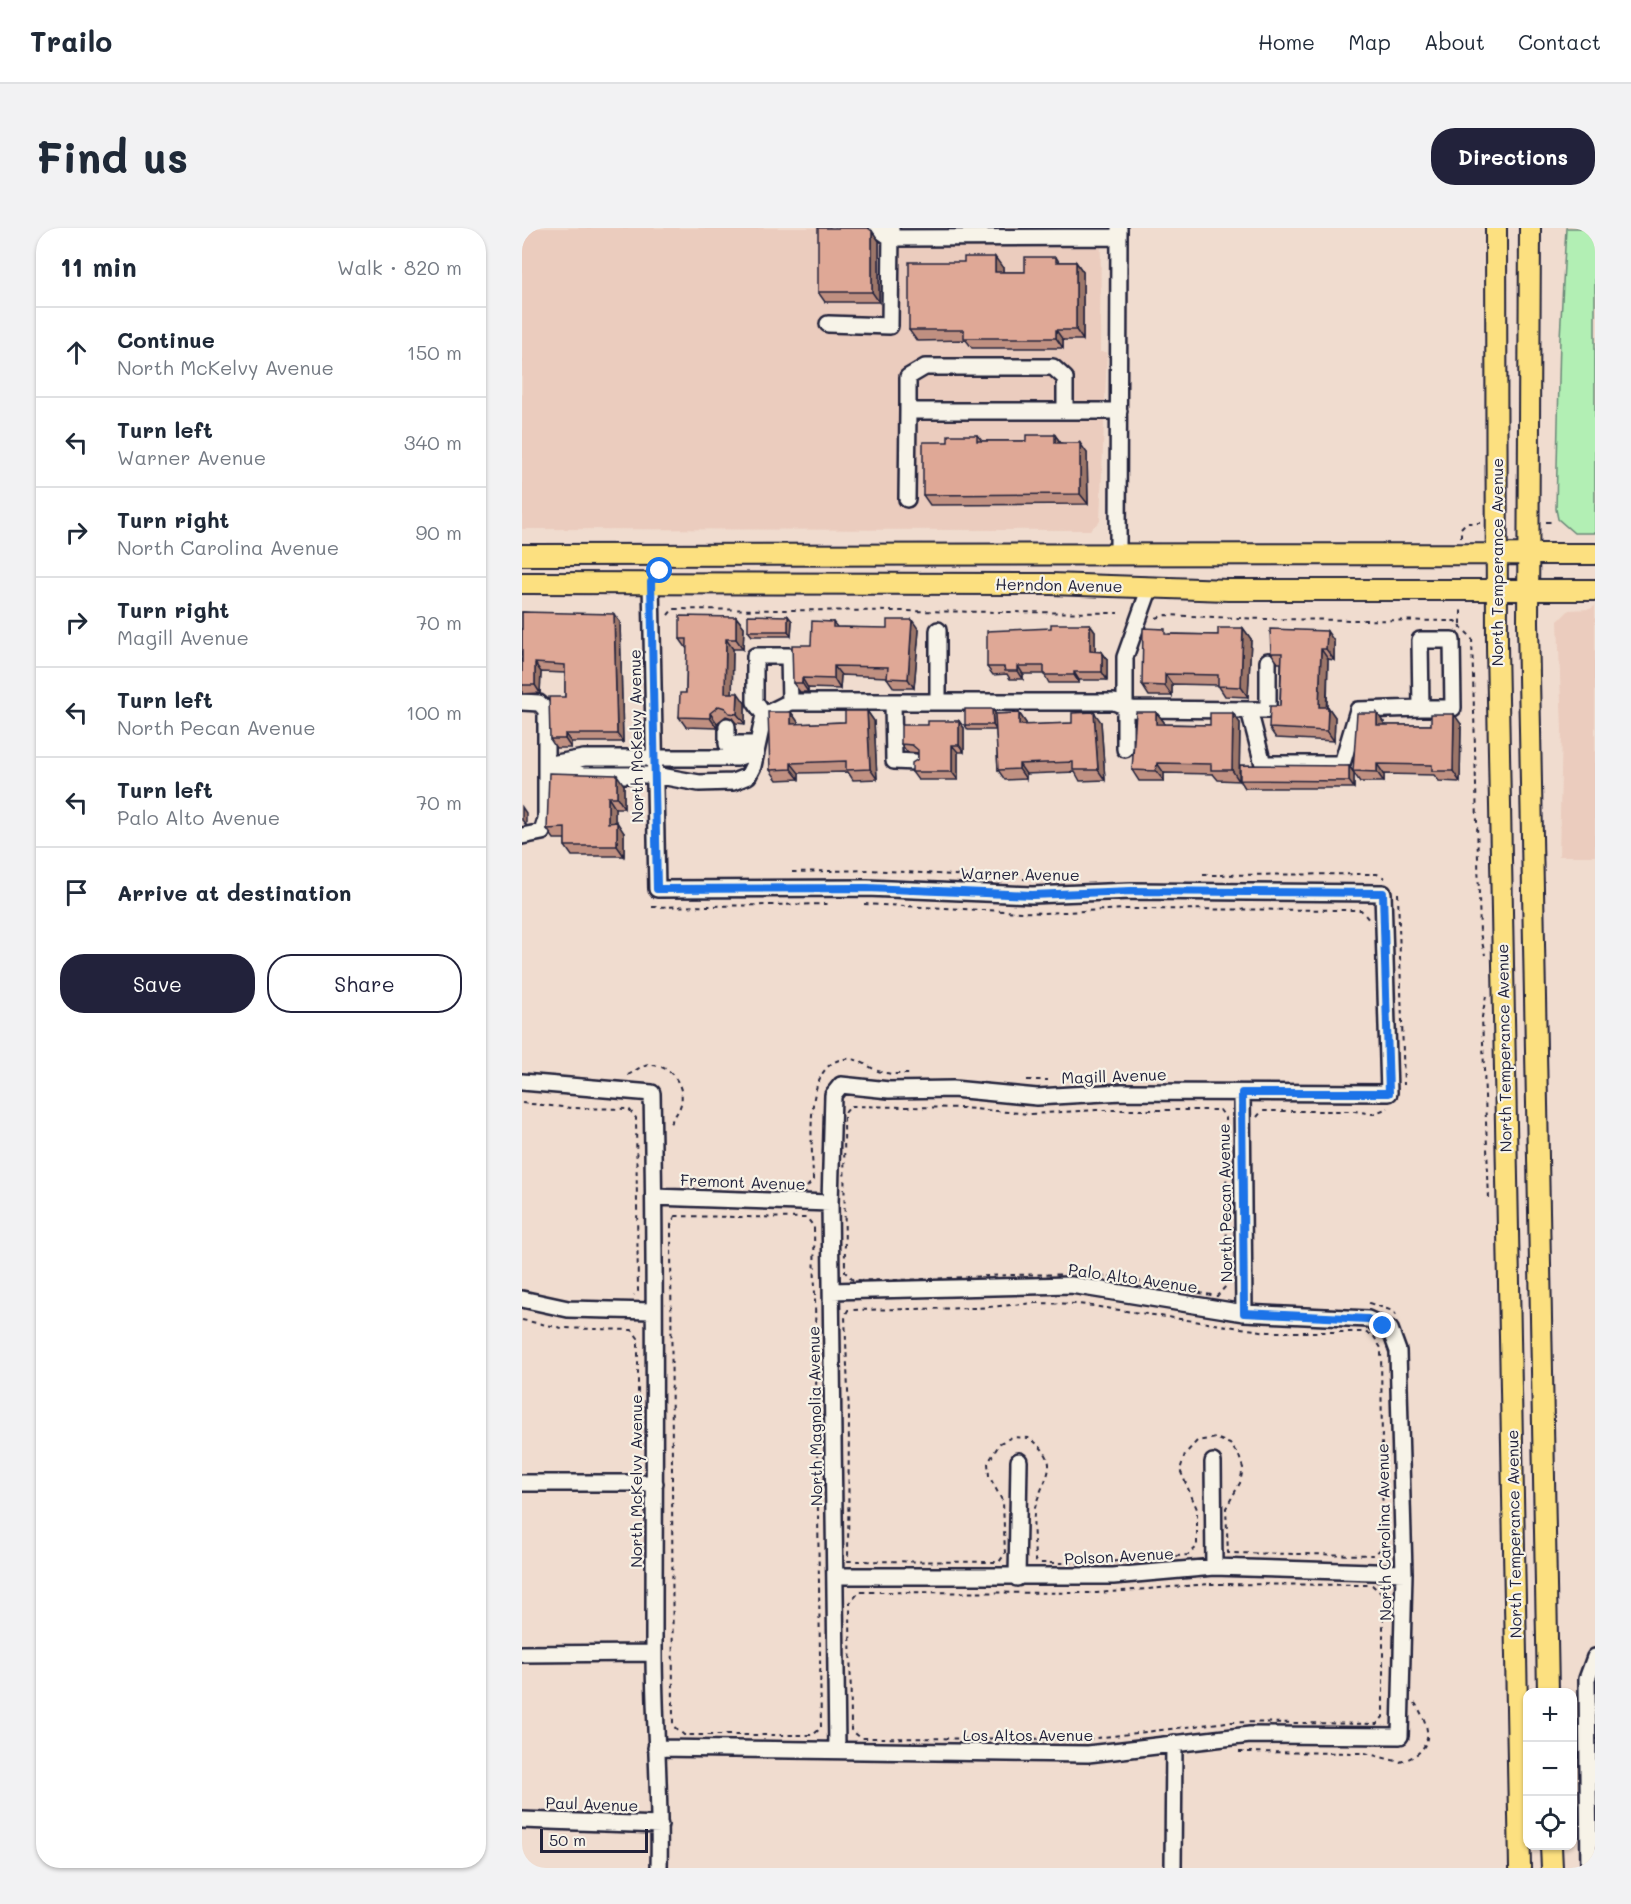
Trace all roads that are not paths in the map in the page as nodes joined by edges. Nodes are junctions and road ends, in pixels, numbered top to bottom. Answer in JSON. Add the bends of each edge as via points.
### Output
{"nodes":[{"id":1,"x":877,"y":228,"type":"edge"},
{"id":2,"x":1496,"y":228,"type":"edge"},
{"id":3,"x":1530,"y":228,"type":"edge"},
{"id":4,"x":1067,"y":232,"type":"edge"},
{"id":5,"x":1119,"y":232,"type":"edge"},
{"id":6,"x":891,"y":233,"type":"edge"},
{"id":7,"x":828,"y":324,"type":"dead end"},
{"id":8,"x":908,"y":411,"type":"junction"},
{"id":9,"x":1065,"y":411,"type":"junction"},
{"id":10,"x":1119,"y":411,"type":"junction"},
{"id":11,"x":907,"y":499,"type":"dead end"},
{"id":12,"x":1118,"y":553,"type":"junction"},
{"id":13,"x":1496,"y":554,"type":"junction"},
{"id":14,"x":1528,"y":554,"type":"junction"},
{"id":15,"x":1595,"y":554,"type":"edge"},
{"id":16,"x":522,"y":555,"type":"edge"},
{"id":17,"x":646,"y":555,"type":"junction"},
{"id":18,"x":864,"y":555,"type":"junction"},
{"id":19,"x":522,"y":568,"type":"edge"},
{"id":20,"x":651,"y":582,"type":"junction"},
{"id":21,"x":522,"y":583,"type":"edge"},
{"id":22,"x":1150,"y":587,"type":"junction"},
{"id":23,"x":1496,"y":590,"type":"junction"},
{"id":24,"x":1528,"y":590,"type":"junction"},
{"id":25,"x":1595,"y":590,"type":"edge"},
{"id":26,"x":938,"y":630,"type":"dead end"},
{"id":27,"x":1268,"y":661,"type":"edge"},
{"id":28,"x":522,"y":702,"type":"edge"},
{"id":29,"x":790,"y":702,"type":"junction"},
{"id":30,"x":893,"y":702,"type":"junction"},
{"id":31,"x":938,"y":702,"type":"junction"},
{"id":32,"x":1125,"y":706,"type":"junction"},
{"id":33,"x":1421,"y":708,"type":"junction"},
{"id":34,"x":1249,"y":710,"type":"junction"},
{"id":35,"x":764,"y":715,"type":"junction"},
{"id":36,"x":727,"y":726,"type":"edge"},
{"id":37,"x":756,"y":747,"type":"junction"},
{"id":38,"x":1125,"y":749,"type":"dead end"},
{"id":39,"x":654,"y":758,"type":"junction"},
{"id":40,"x":915,"y":762,"type":"edge"},
{"id":41,"x":546,"y":765,"type":"junction"},
{"id":42,"x":655,"y":775,"type":"junction"},
{"id":43,"x":522,"y":836,"type":"edge"},
{"id":44,"x":657,"y":889,"type":"joint"},
{"id":45,"x":522,"y":1082,"type":"edge"},
{"id":46,"x":841,"y":1085,"type":"joint"},
{"id":47,"x":1242,"y":1093,"type":"junction"},
{"id":48,"x":1389,"y":1093,"type":"joint"},
{"id":49,"x":654,"y":1197,"type":"junction"},
{"id":50,"x":830,"y":1203,"type":"junction"},
{"id":51,"x":832,"y":1291,"type":"junction"},
{"id":52,"x":522,"y":1299,"type":"edge"},
{"id":53,"x":652,"y":1311,"type":"junction"},
{"id":54,"x":1244,"y":1313,"type":"junction"},
{"id":55,"x":1390,"y":1329,"type":"joint"},
{"id":56,"x":1019,"y":1461,"type":"dead end"},
{"id":57,"x":1213,"y":1462,"type":"dead end"},
{"id":58,"x":522,"y":1483,"type":"edge"},
{"id":59,"x":656,"y":1483,"type":"junction"},
{"id":60,"x":1214,"y":1567,"type":"junction"},
{"id":61,"x":1404,"y":1573,"type":"junction"},
{"id":62,"x":835,"y":1576,"type":"junction"},
{"id":63,"x":1017,"y":1578,"type":"junction"},
{"id":64,"x":654,"y":1653,"type":"junction"},
{"id":65,"x":522,"y":1654,"type":"edge"},
{"id":66,"x":1595,"y":1657,"type":"edge"},
{"id":67,"x":1548,"y":1688,"type":"edge"},
{"id":68,"x":1400,"y":1736,"type":"joint"},
{"id":69,"x":1174,"y":1743,"type":"junction"},
{"id":70,"x":656,"y":1748,"type":"junction"},
{"id":71,"x":837,"y":1749,"type":"junction"},
{"id":72,"x":522,"y":1820,"type":"edge"},
{"id":73,"x":660,"y":1825,"type":"junction"},
{"id":74,"x":1551,"y":1850,"type":"edge"},
{"id":75,"x":659,"y":1868,"type":"edge"},
{"id":76,"x":1173,"y":1868,"type":"edge"},
{"id":77,"x":1520,"y":1868,"type":"edge"},
{"id":78,"x":1552,"y":1868,"type":"edge"},
{"id":79,"x":1589,"y":1868,"type":"edge"}],
"edges":[{"from":1,"to":6,"type":"street"},
{"from":2,"to":13,"type":"main road","name":"North Temperance Avenue"},
{"from":3,"to":14,"type":"main road","name":"North Temperance Avenue"},
{"from":4,"to":5,"type":"street"},
{"from":4,"to":6,"type":"street"},
{"from":5,"to":10,"type":"street"},
{"from":6,"to":7,"type":"street","via":[[890,326]]},
{"from":8,"to":9,"type":"street"},
{"from":8,"to":9,"type":"street","via":[[908,377],[925,368],[1053,368],[1065,378]]},
{"from":8,"to":11,"type":"street"},
{"from":9,"to":10,"type":"street"},
{"from":10,"to":12,"type":"street"},
{"from":12,"to":13,"type":"main road","name":"Herndon Avenue"},
{"from":12,"to":18,"type":"main road","name":"Herndon Avenue"},
{"from":13,"to":14,"type":"main road","name":"Herndon Avenue"},
{"from":13,"to":23,"type":"main road","name":"North Temperance Avenue"},
{"from":14,"to":15,"type":"main road","name":"Herndon Avenue"},
{"from":14,"to":24,"type":"main road","name":"North Temperance Avenue"},
{"from":16,"to":17,"type":"main road","name":"Herndon Avenue"},
{"from":17,"to":18,"type":"main road","name":"Herndon Avenue"},
{"from":17,"to":19,"type":"main road","via":[[645,561],[634,569]]},
{"from":18,"to":20,"type":"main road","via":[[780,567],[668,568]]},
{"from":20,"to":21,"type":"main road","name":"Herndon Avenue"},
{"from":20,"to":22,"type":"main road","name":"Herndon Avenue"},
{"from":20,"to":39,"type":"street","name":"North McKelvy Avenue"},
{"from":22,"to":23,"type":"main road","name":"Herndon Avenue"},
{"from":22,"to":32,"type":"street","via":[[1125,657]]},
{"from":23,"to":24,"type":"main road","name":"Herndon Avenue"},
{"from":23,"to":77,"type":"main road","name":"North Temperance Avenue"},
{"from":24,"to":25,"type":"main road","name":"Herndon Avenue"},
{"from":24,"to":67,"type":"main road","name":"North Temperance Avenue"},
{"from":26,"to":31,"type":"street"},
{"from":27,"to":34,"type":"street","via":[[1268,710]]},
{"from":28,"to":41,"type":"street","via":[[539,703],[546,710]]},
{"from":29,"to":30,"type":"street"},
{"from":29,"to":35,"type":"street"},
{"from":29,"to":35,"type":"street","via":[[789,657],[755,657],[755,702]]},
{"from":30,"to":31,"type":"street"},
{"from":30,"to":40,"type":"street","via":[[894,761]]},
{"from":31,"to":32,"type":"street","via":[[1114,702]]},
{"from":32,"to":34,"type":"street"},
{"from":32,"to":38,"type":"street"},
{"from":33,"to":33,"type":"street","via":[[1453,708],[1452,640],[1420,640]]},
{"from":33,"to":34,"type":"street","via":[[1358,710],[1342,764],[1263,764]]},
{"from":35,"to":37,"type":"street"},
{"from":36,"to":37,"type":"street","via":[[728,744]]},
{"from":37,"to":39,"type":"street","via":[[737,758]]},
{"from":37,"to":42,"type":"street","via":[[748,776],[699,783]]},
{"from":39,"to":41,"type":"street","via":[[584,758]]},
{"from":39,"to":42,"type":"street","name":"North McKelvy Avenue"},
{"from":41,"to":42,"type":"street","via":[[584,775]]},
{"from":41,"to":43,"type":"street","via":[[546,819],[542,832]]},
{"from":42,"to":44,"type":"street","name":"North McKelvy Avenue"},
{"from":44,"to":48,"type":"street","name":"Warner Avenue","via":[[867,888],[1032,895],[1131,891],[1383,893]]},
{"from":45,"to":49,"type":"street","name":"North McKelvy Avenue","via":[[652,1093]]},
{"from":46,"to":47,"type":"street","name":"Magill Avenue","via":[[1037,1097],[1122,1092]]},
{"from":46,"to":50,"type":"street","name":"North Magnolia Avenue","via":[[833,1095],[831,1111]]},
{"from":47,"to":48,"type":"street","name":"Magill Avenue"},
{"from":47,"to":54,"type":"street","name":"North Pecan Avenue"},
{"from":49,"to":50,"type":"street","name":"Fremont Avenue"},
{"from":49,"to":53,"type":"street","name":"North McKelvy Avenue"},
{"from":50,"to":51,"type":"street","name":"North Magnolia Avenue"},
{"from":51,"to":54,"type":"street","name":"Palo Alto Avenue","via":[[1071,1285]]},
{"from":51,"to":62,"type":"street","name":"North Magnolia Avenue"},
{"from":52,"to":53,"type":"street","via":[[568,1309]]},
{"from":53,"to":59,"type":"street","name":"North McKelvy Avenue"},
{"from":54,"to":55,"type":"street","name":"Palo Alto Avenue","via":[[1368,1319]]},
{"from":55,"to":61,"type":"street","name":"North Carolina Avenue","via":[[1398,1351]]},
{"from":56,"to":63,"type":"street"},
{"from":57,"to":60,"type":"street"},
{"from":58,"to":59,"type":"street"},
{"from":59,"to":64,"type":"street","name":"North McKelvy Avenue"},
{"from":60,"to":61,"type":"street","name":"Polson Avenue"},
{"from":60,"to":63,"type":"street","name":"Polson Avenue","via":[[1113,1576]]},
{"from":61,"to":68,"type":"street","name":"North Carolina Avenue"},
{"from":62,"to":63,"type":"street","name":"Polson Avenue"},
{"from":62,"to":71,"type":"street","name":"North Magnolia Avenue"},
{"from":64,"to":65,"type":"street"},
{"from":64,"to":70,"type":"street","name":"North McKelvy Avenue"},
{"from":66,"to":79,"type":"street","via":[[1587,1679]]},
{"from":68,"to":69,"type":"street","name":"Los Altos Avenue","via":[[1250,1735]]},
{"from":69,"to":71,"type":"street","name":"Los Altos Avenue","via":[[1088,1754],[981,1755]]},
{"from":69,"to":76,"type":"street"},
{"from":70,"to":71,"type":"street","name":"Los Altos Avenue"},
{"from":70,"to":73,"type":"street","name":"North McKelvy Avenue"},
{"from":72,"to":73,"type":"street","name":"Paul Avenue"},
{"from":73,"to":75,"type":"street","name":"North McKelvy Avenue"},
{"from":74,"to":78,"type":"main road"}]}
